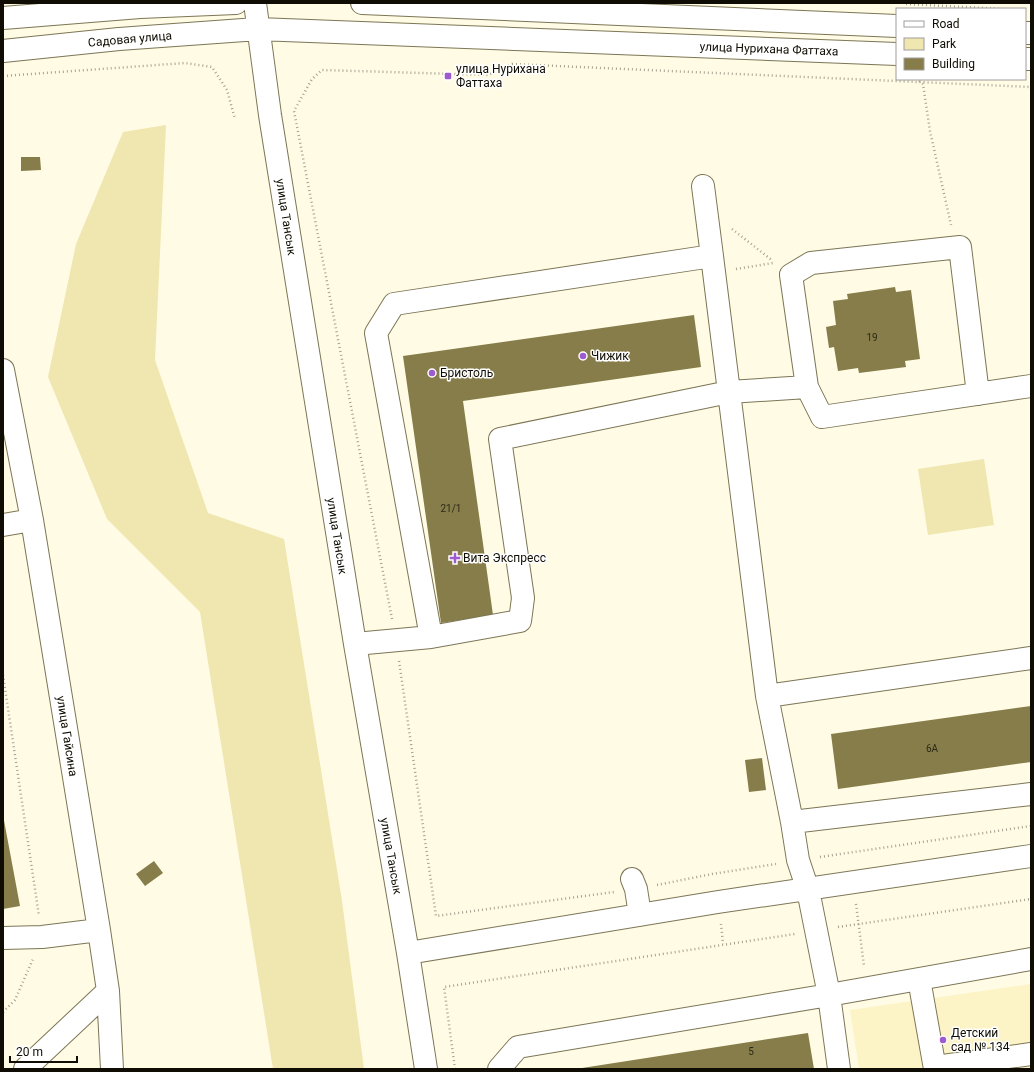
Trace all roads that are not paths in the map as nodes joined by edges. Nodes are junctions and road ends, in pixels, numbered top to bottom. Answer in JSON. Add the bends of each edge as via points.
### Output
{"nodes":[{"id":1,"x":236,"y":3,"type":"edge"},
{"id":2,"x":255,"y":3,"type":"edge"},
{"id":3,"x":362,"y":3,"type":"edge"},
{"id":4,"x":677,"y":9,"type":"edge"},
{"id":5,"x":3,"y":18,"type":"edge"},
{"id":6,"x":896,"y":26,"type":"edge"},
{"id":7,"x":258,"y":29,"type":"junction"},
{"id":8,"x":3,"y":51,"type":"edge"},
{"id":9,"x":896,"y":54,"type":"edge"},
{"id":10,"x":703,"y":186,"type":"dead end"},
{"id":11,"x":713,"y":264,"type":"junction"},
{"id":12,"x":3,"y":370,"type":"edge"},
{"id":13,"x":1031,"y":386,"type":"edge"},
{"id":14,"x":807,"y":388,"type":"junction"},
{"id":15,"x":729,"y":392,"type":"junction"},
{"id":16,"x":978,"y":394,"type":"junction"},
{"id":17,"x":32,"y":520,"type":"junction"},
{"id":18,"x":3,"y":525,"type":"edge"},
{"id":19,"x":431,"y":637,"type":"junction"},
{"id":20,"x":355,"y":644,"type":"junction"},
{"id":21,"x":1031,"y":658,"type":"edge"},
{"id":22,"x":767,"y":696,"type":"junction"},
{"id":23,"x":1031,"y":794,"type":"edge"},
{"id":24,"x":792,"y":822,"type":"junction"},
{"id":25,"x":1031,"y":856,"type":"edge"},
{"id":26,"x":634,"y":884,"type":"road end"},
{"id":27,"x":808,"y":890,"type":"junction"},
{"id":28,"x":640,"y":914,"type":"junction"},
{"id":29,"x":99,"y":930,"type":"junction"},
{"id":30,"x":3,"y":938,"type":"edge"},
{"id":31,"x":408,"y":953,"type":"junction"},
{"id":32,"x":1031,"y":960,"type":"edge"},
{"id":33,"x":918,"y":979,"type":"junction"},
{"id":34,"x":108,"y":991,"type":"junction"},
{"id":35,"x":829,"y":995,"type":"junction"},
{"id":36,"x":1031,"y":1054,"type":"edge"},
{"id":37,"x":935,"y":1068,"type":"edge"},
{"id":38,"x":25,"y":1069,"type":"edge"},
{"id":39,"x":112,"y":1069,"type":"edge"},
{"id":40,"x":426,"y":1069,"type":"edge"},
{"id":41,"x":499,"y":1069,"type":"edge"},
{"id":42,"x":839,"y":1069,"type":"edge"}],
"edges":[{"from":1,"to":5,"type":"street","via":[[140,7]]},
{"from":2,"to":7,"type":"street","name":"улица Тансык"},
{"from":3,"to":4,"type":"street"},
{"from":4,"to":6,"type":"street"},
{"from":7,"to":8,"type":"street","name":"Садовая улица"},
{"from":7,"to":9,"type":"street","name":"улица Нурихана Фаттаха"},
{"from":7,"to":20,"type":"street","name":"улица Тансык"},
{"from":10,"to":11,"type":"street"},
{"from":11,"to":15,"type":"street"},
{"from":11,"to":19,"type":"street","via":[[394,304],[376,334]]},
{"from":12,"to":17,"type":"street","name":"улица Гайсина"},
{"from":13,"to":16,"type":"street"},
{"from":14,"to":15,"type":"street"},
{"from":14,"to":16,"type":"street","via":[[822,417]]},
{"from":14,"to":16,"type":"street","via":[[791,275],[811,263],[960,247]]},
{"from":15,"to":19,"type":"street","via":[[500,440],[523,598],[520,621]]},
{"from":15,"to":22,"type":"street"},
{"from":17,"to":18,"type":"street"},
{"from":17,"to":29,"type":"street","name":"улица Гайсина"},
{"from":19,"to":20,"type":"street"},
{"from":20,"to":31,"type":"street","name":"улица Тансык"},
{"from":21,"to":22,"type":"street"},
{"from":22,"to":24,"type":"street"},
{"from":23,"to":24,"type":"street"},
{"from":24,"to":27,"type":"street","via":[[798,860]]},
{"from":25,"to":27,"type":"street"},
{"from":26,"to":28,"type":"street"},
{"from":27,"to":28,"type":"street"},
{"from":27,"to":35,"type":"street"},
{"from":28,"to":31,"type":"street"},
{"from":29,"to":30,"type":"street","via":[[42,937]]},
{"from":29,"to":34,"type":"street","name":"улица Гайсина"},
{"from":31,"to":40,"type":"street","name":"улица Тансык"},
{"from":32,"to":33,"type":"street"},
{"from":33,"to":35,"type":"street"},
{"from":33,"to":37,"type":"street"},
{"from":34,"to":38,"type":"street"},
{"from":34,"to":39,"type":"street","name":"улица Гайсина"},
{"from":35,"to":41,"type":"street","via":[[518,1046]]},
{"from":35,"to":42,"type":"street"},
{"from":36,"to":37,"type":"street"}]}
